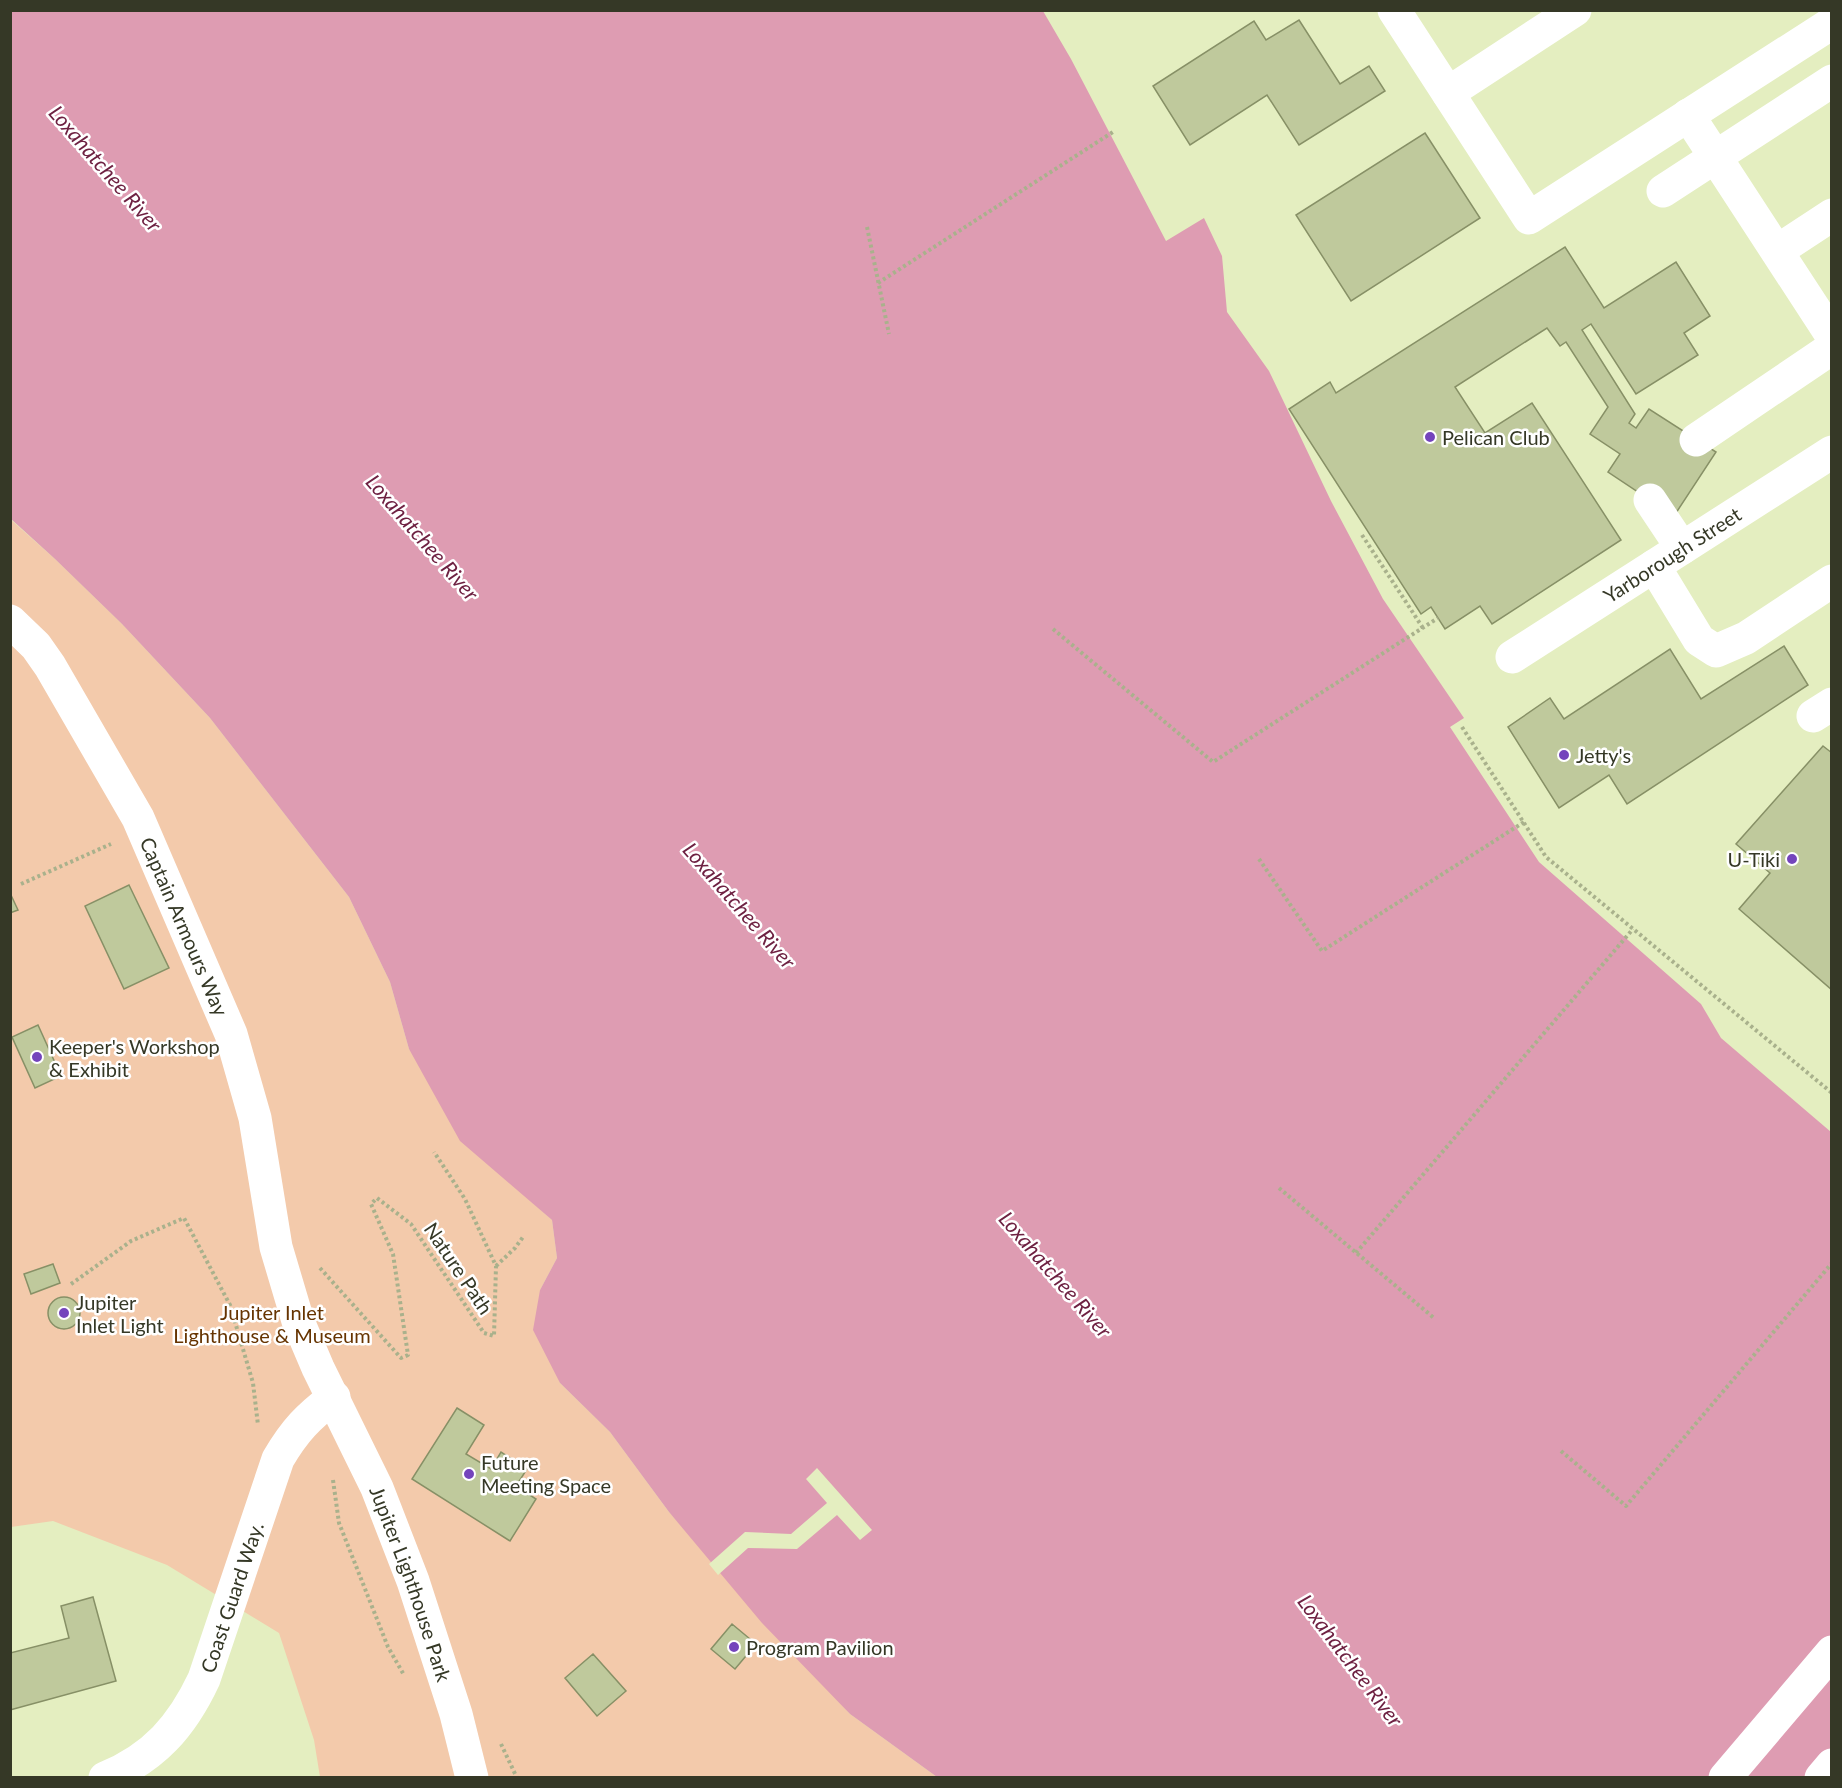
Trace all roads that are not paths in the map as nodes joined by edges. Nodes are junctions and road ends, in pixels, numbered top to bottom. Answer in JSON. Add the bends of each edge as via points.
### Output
{"nodes":[{"id":1,"x":1575,"y":10,"type":"edge"},
{"id":2,"x":1397,"y":12,"type":"edge"},
{"id":3,"x":1832,"y":23,"type":"edge"},
{"id":4,"x":1832,"y":81,"type":"edge"},
{"id":5,"x":1448,"y":93,"type":"junction"},
{"id":6,"x":1688,"y":115,"type":"junction"},
{"id":7,"x":1715,"y":156,"type":"junction"},
{"id":8,"x":1663,"y":191,"type":"dead end"},
{"id":9,"x":1832,"y":216,"type":"edge"},
{"id":10,"x":1777,"y":251,"type":"junction"},
{"id":11,"x":1832,"y":336,"type":"edge"},
{"id":12,"x":1832,"y":348,"type":"edge"},
{"id":13,"x":1696,"y":440,"type":"dead end"},
{"id":14,"x":1832,"y":452,"type":"edge"},
{"id":15,"x":1650,"y":500,"type":"dead end"},
{"id":16,"x":1682,"y":548,"type":"junction"},
{"id":17,"x":1654,"y":566,"type":"junction"},
{"id":18,"x":1832,"y":581,"type":"edge"},
{"id":19,"x":10,"y":621,"type":"edge"},
{"id":20,"x":1512,"y":657,"type":"dead end"},
{"id":21,"x":334,"y":1397,"type":"junction"},
{"id":22,"x":1832,"y":1652,"type":"edge"},
{"id":23,"x":1832,"y":1766,"type":"edge"},
{"id":24,"x":105,"y":1778,"type":"edge"},
{"id":25,"x":472,"y":1778,"type":"edge"},
{"id":26,"x":1725,"y":1778,"type":"edge"},
{"id":27,"x":1821,"y":1778,"type":"edge"}],
"edges":[{"from":1,"to":5,"type":"street"},
{"from":2,"to":5,"type":"street"},
{"from":3,"to":6,"type":"street"},
{"from":4,"to":7,"type":"street"},
{"from":5,"to":6,"type":"street","via":[[1529,218]]},
{"from":6,"to":7,"type":"street"},
{"from":7,"to":8,"type":"street"},
{"from":7,"to":10,"type":"street"},
{"from":9,"to":10,"type":"street"},
{"from":10,"to":11,"type":"street"},
{"from":12,"to":13,"type":"street"},
{"from":14,"to":16,"type":"street","name":"Yarborough Street"},
{"from":15,"to":16,"type":"street"},
{"from":16,"to":17,"type":"street","name":"Yarborough Street"},
{"from":17,"to":18,"type":"street","via":[[1699,640],[1716,651],[1746,639]]},
{"from":17,"to":20,"type":"street","name":"Yarborough Street","via":[[1560,612]]},
{"from":19,"to":21,"type":"street","name":"Captain Armours Way","via":[[50,666],[138,819],[231,1034],[255,1118],[274,1239],[298,1321]]},
{"from":21,"to":24,"type":"street","name":"Coast Guard Way.","via":[[308,1417],[278,1459],[192,1705],[155,1748]]},
{"from":21,"to":25,"type":"street","name":"Jupiter Lighthouse Park","via":[[377,1488],[413,1581],[456,1714]]},
{"from":22,"to":26,"type":"street"},
{"from":23,"to":27,"type":"street"}]}
